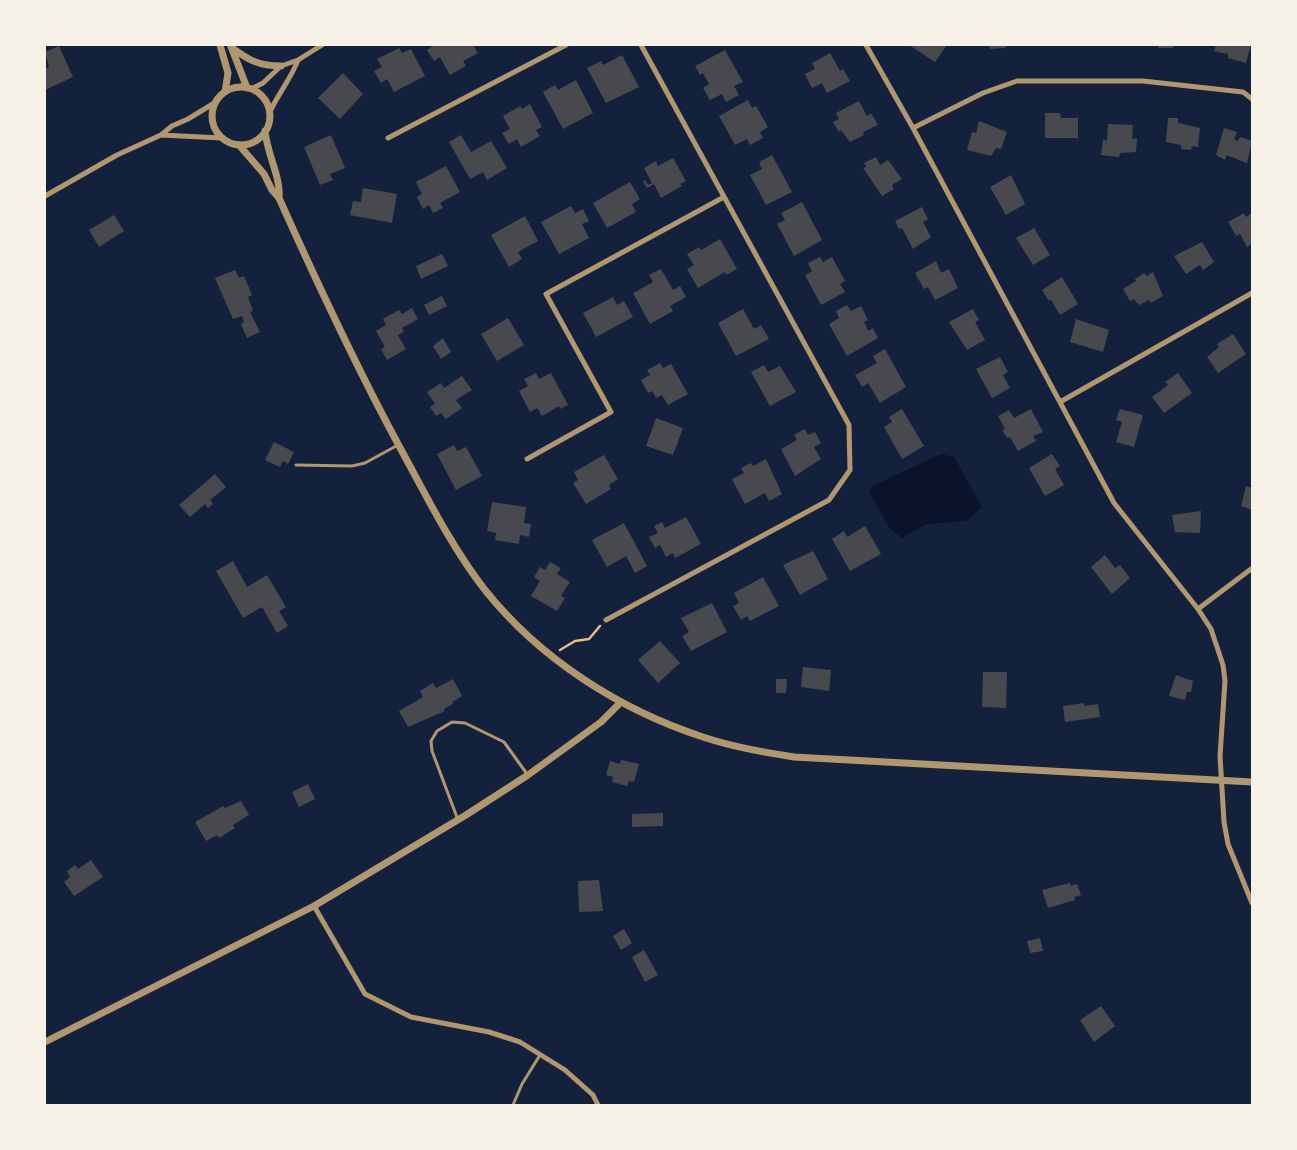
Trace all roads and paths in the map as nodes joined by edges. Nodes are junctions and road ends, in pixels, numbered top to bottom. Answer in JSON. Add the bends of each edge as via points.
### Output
{"nodes":[{"id":1,"x":220,"y":45,"type":"edge"},
{"id":2,"x":322,"y":45,"type":"edge"},
{"id":3,"x":566,"y":45,"type":"edge"},
{"id":4,"x":640,"y":45,"type":"edge"},
{"id":5,"x":866,"y":45,"type":"edge"},
{"id":6,"x":231,"y":46,"type":"edge"},
{"id":7,"x":298,"y":60,"type":"junction"},
{"id":8,"x":281,"y":66,"type":"junction"},
{"id":9,"x":249,"y":89,"type":"junction"},
{"id":10,"x":225,"y":92,"type":"junction"},
{"id":11,"x":1252,"y":99,"type":"edge"},
{"id":12,"x":216,"y":102,"type":"junction"},
{"id":13,"x":269,"y":114,"type":"junction"},
{"id":14,"x":913,"y":128,"type":"junction"},
{"id":15,"x":265,"y":131,"type":"junction"},
{"id":16,"x":161,"y":135,"type":"junction"},
{"id":17,"x":222,"y":138,"type":"junction"},
{"id":18,"x":388,"y":138,"type":"dead end"},
{"id":19,"x":239,"y":145,"type":"junction"},
{"id":20,"x":45,"y":196,"type":"edge"},
{"id":21,"x":724,"y":197,"type":"junction"},
{"id":22,"x":280,"y":198,"type":"junction"},
{"id":23,"x":1252,"y":293,"type":"edge"},
{"id":24,"x":1060,"y":402,"type":"junction"},
{"id":25,"x":398,"y":445,"type":"junction"},
{"id":26,"x":527,"y":458,"type":"dead end"},
{"id":27,"x":296,"y":465,"type":"dead end"},
{"id":28,"x":1250,"y":569,"type":"dead end"},
{"id":29,"x":1198,"y":609,"type":"junction"},
{"id":30,"x":606,"y":620,"type":"joint"},
{"id":31,"x":556,"y":658,"type":"junction"},
{"id":32,"x":621,"y":702,"type":"junction"},
{"id":33,"x":528,"y":775,"type":"junction"},
{"id":34,"x":1224,"y":780,"type":"junction"},
{"id":35,"x":1252,"y":782,"type":"edge"},
{"id":36,"x":458,"y":820,"type":"junction"},
{"id":37,"x":1252,"y":903,"type":"edge"},
{"id":38,"x":314,"y":906,"type":"junction"},
{"id":39,"x":45,"y":1042,"type":"edge"},
{"id":40,"x":541,"y":1055,"type":"junction"},
{"id":41,"x":513,"y":1105,"type":"edge"},
{"id":42,"x":598,"y":1105,"type":"edge"}],
"edges":[{"from":1,"to":10,"type":"street","via":[[228,73]]},
{"from":2,"to":7,"type":"street"},
{"from":3,"to":18,"type":"street"},
{"from":4,"to":21,"type":"street"},
{"from":5,"to":14,"type":"street"},
{"from":6,"to":8,"type":"street","via":[[250,62]]},
{"from":6,"to":9,"type":"street"},
{"from":7,"to":8,"type":"street"},
{"from":7,"to":13,"type":"street"},
{"from":8,"to":9,"type":"street","via":[[263,84]]},
{"from":9,"to":10,"type":"street","via":[[237,87]]},
{"from":9,"to":13,"type":"street","via":[[264,99]]},
{"from":10,"to":12,"type":"street"},
{"from":11,"to":14,"type":"street","via":[[1243,92],[1143,81],[1017,81],[983,93]]},
{"from":12,"to":16,"type":"street"},
{"from":12,"to":17,"type":"street","via":[[212,119]]},
{"from":13,"to":15,"type":"street"},
{"from":14,"to":24,"type":"street"},
{"from":15,"to":19,"type":"street","via":[[254,142]]},
{"from":15,"to":22,"type":"street"},
{"from":16,"to":17,"type":"street"},
{"from":16,"to":20,"type":"street","via":[[117,155]]},
{"from":17,"to":19,"type":"street"},
{"from":19,"to":22,"type":"street"},
{"from":21,"to":26,"type":"street","via":[[546,294],[611,412]]},
{"from":21,"to":30,"type":"street","via":[[849,424],[850,470],[829,500]]},
{"from":22,"to":25,"type":"street","via":[[328,310]]},
{"from":23,"to":24,"type":"street"},
{"from":24,"to":29,"type":"street","via":[[1119,510]]},
{"from":25,"to":27,"type":"lane","via":[[352,466]]},
{"from":25,"to":31,"type":"street","via":[[454,546],[486,591],[527,635]]},
{"from":28,"to":29,"type":"street"},
{"from":29,"to":34,"type":"street","via":[[1211,630],[1223,665],[1225,681],[1220,756]]},
{"from":30,"to":31,"type":"path","via":[[589,639],[566,645]]},
{"from":31,"to":32,"type":"street"},
{"from":32,"to":33,"type":"street","via":[[601,722]]},
{"from":32,"to":34,"type":"street","via":[[703,737],[794,757],[1060,774]]},
{"from":33,"to":36,"type":"street"},
{"from":33,"to":36,"type":"lane","via":[[504,742],[476,727],[465,722],[452,722],[437,731],[431,741],[432,751]]},
{"from":34,"to":35,"type":"street"},
{"from":34,"to":37,"type":"street","via":[[1224,822],[1228,844]]},
{"from":36,"to":38,"type":"street"},
{"from":38,"to":39,"type":"street"},
{"from":38,"to":40,"type":"street","via":[[365,994],[411,1017],[489,1032],[520,1042]]},
{"from":40,"to":41,"type":"lane"},
{"from":40,"to":42,"type":"street","via":[[565,1070],[593,1095]]}]}
